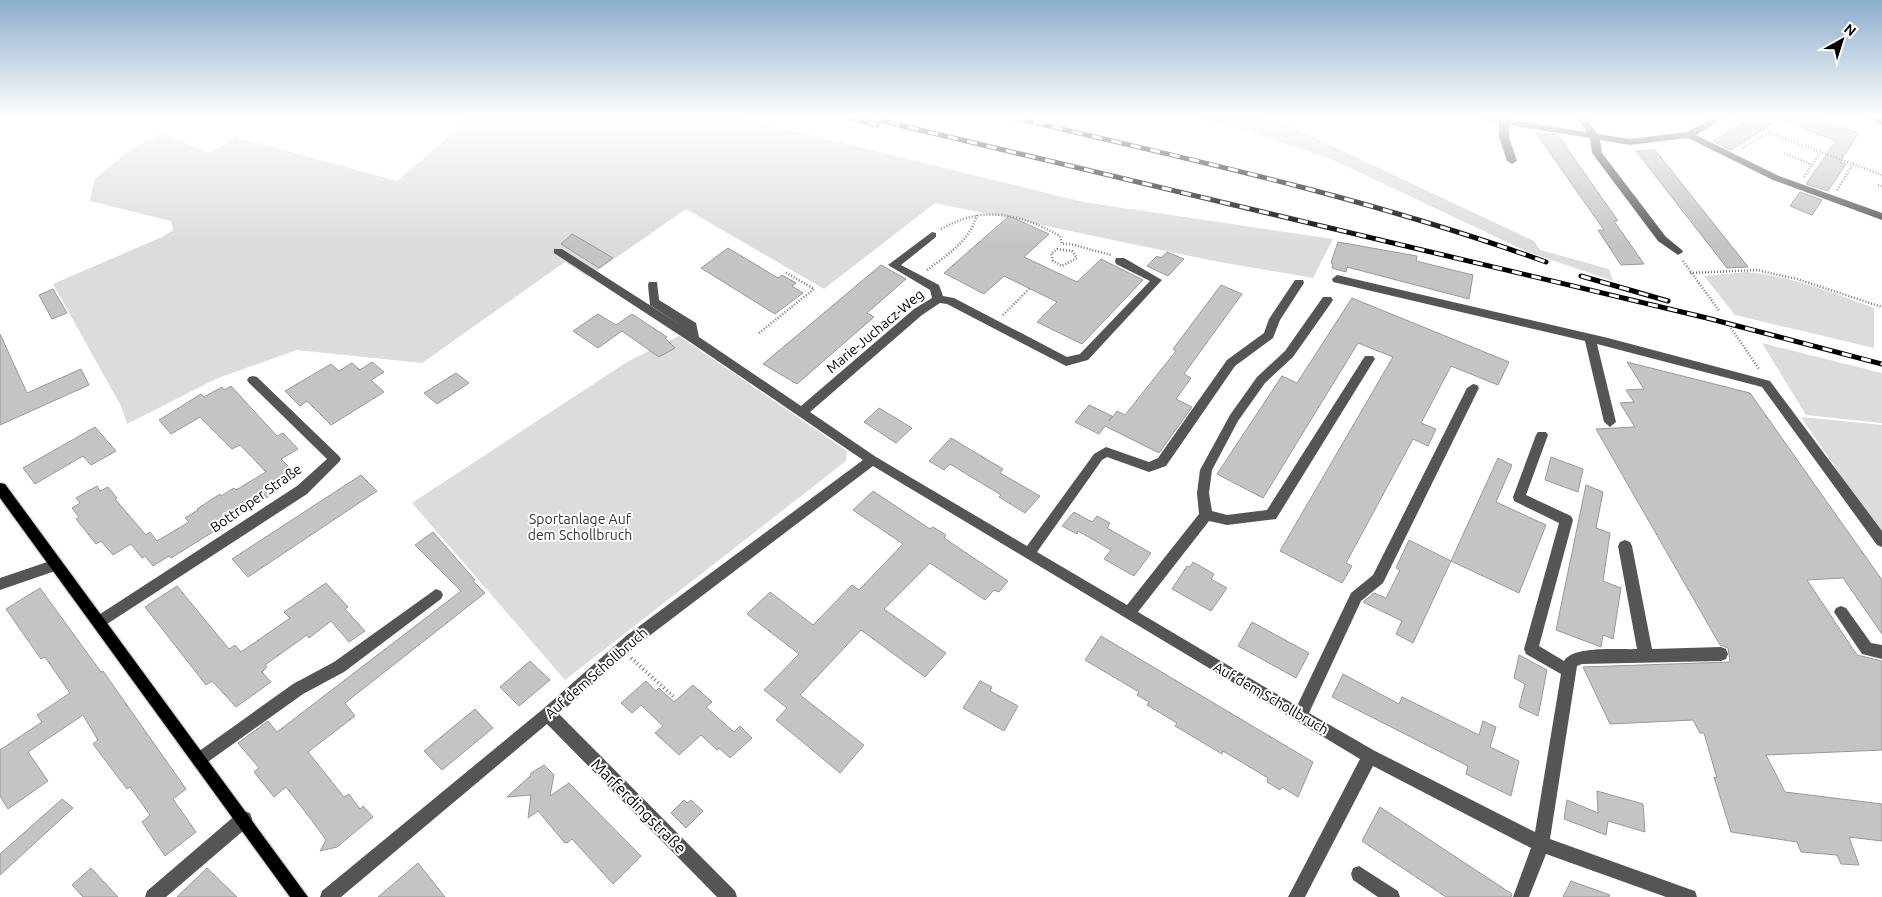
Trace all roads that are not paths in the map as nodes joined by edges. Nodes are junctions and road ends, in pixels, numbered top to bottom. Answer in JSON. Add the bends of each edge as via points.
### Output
{"nodes":[{"id":1,"x":1602,"y":160,"type":"edge"},
{"id":2,"x":1738,"y":160,"type":"edge"},
{"id":3,"x":1882,"y":217,"type":"edge"},
{"id":4,"x":932,"y":235,"type":"road end"},
{"id":5,"x":558,"y":252,"type":"dead end"},
{"id":6,"x":1678,"y":252,"type":"road end"},
{"id":7,"x":1120,"y":261,"type":"road end"},
{"id":8,"x":1337,"y":279,"type":"dead end"},
{"id":9,"x":1299,"y":283,"type":"dead end"},
{"id":10,"x":653,"y":285,"type":"dead end"},
{"id":11,"x":938,"y":299,"type":"junction"},
{"id":12,"x":1326,"y":300,"type":"dead end"},
{"id":13,"x":1590,"y":338,"type":"junction"},
{"id":14,"x":694,"y":339,"type":"junction"},
{"id":15,"x":1369,"y":359,"type":"dead end"},
{"id":16,"x":253,"y":380,"type":"dead end"},
{"id":17,"x":1473,"y":388,"type":"dead end"},
{"id":18,"x":801,"y":413,"type":"junction"},
{"id":19,"x":1610,"y":422,"type":"dead end"},
{"id":20,"x":1542,"y":435,"type":"dead end"},
{"id":21,"x":872,"y":460,"type":"junction"},
{"id":22,"x":0,"y":488,"type":"edge"},
{"id":23,"x":1206,"y":515,"type":"junction"},
{"id":24,"x":1882,"y":541,"type":"edge"},
{"id":25,"x":1625,"y":546,"type":"dead end"},
{"id":26,"x":1029,"y":554,"type":"junction"},
{"id":27,"x":56,"y":565,"type":"junction"},
{"id":28,"x":0,"y":584,"type":"edge"},
{"id":29,"x":436,"y":595,"type":"dead end"},
{"id":30,"x":1841,"y":612,"type":"dead end"},
{"id":31,"x":1128,"y":614,"type":"junction"},
{"id":32,"x":99,"y":622,"type":"junction"},
{"id":33,"x":1882,"y":652,"type":"edge"},
{"id":34,"x":1721,"y":654,"type":"dead end"},
{"id":35,"x":1646,"y":656,"type":"junction"},
{"id":36,"x":1569,"y":671,"type":"junction"},
{"id":37,"x":548,"y":714,"type":"junction"},
{"id":38,"x":1300,"y":716,"type":"junction"},
{"id":39,"x":1370,"y":756,"type":"junction"},
{"id":40,"x":200,"y":759,"type":"junction"},
{"id":41,"x":244,"y":819,"type":"junction"},
{"id":42,"x":1541,"y":844,"type":"junction"},
{"id":43,"x":1359,"y":874,"type":"dead end"},
{"id":44,"x":153,"y":897,"type":"edge"},
{"id":45,"x":300,"y":897,"type":"edge"},
{"id":46,"x":328,"y":897,"type":"edge"},
{"id":47,"x":729,"y":897,"type":"edge"},
{"id":48,"x":1296,"y":897,"type":"edge"},
{"id":49,"x":1392,"y":897,"type":"edge"},
{"id":50,"x":1521,"y":897,"type":"edge"},
{"id":51,"x":1689,"y":897,"type":"edge"}],
"edges":[{"from":1,"to":6,"type":"street","via":[[1662,238]]},
{"from":2,"to":3,"type":"street","via":[[1832,200]]},
{"from":4,"to":11,"type":"street","via":[[893,265],[936,288]]},
{"from":5,"to":14,"type":"street","name":"Auf dem Schollbruch"},
{"from":7,"to":11,"type":"street","name":"Marie-Juchacz-Weg","via":[[1157,280],[1084,357],[1066,362],[950,301]]},
{"from":8,"to":13,"type":"street"},
{"from":9,"to":26,"type":"street","via":[[1275,318],[1269,336],[1232,363],[1162,462],[1149,467],[1106,452],[1098,457]]},
{"from":10,"to":14,"type":"street","via":[[654,302],[692,326]]},
{"from":11,"to":18,"type":"street","name":"Marie-Juchacz-Weg","via":[[929,303]]},
{"from":12,"to":23,"type":"street","via":[[1288,354],[1261,380],[1234,418],[1206,470],[1203,493]]},
{"from":13,"to":19,"type":"street"},
{"from":13,"to":24,"type":"street","via":[[1766,384]]},
{"from":14,"to":18,"type":"street","name":"Auf dem Schollbruch"},
{"from":15,"to":23,"type":"street","via":[[1271,515],[1227,520]]},
{"from":16,"to":32,"type":"street","name":"Bottroper Straße","via":[[335,459],[302,490]]},
{"from":17,"to":38,"type":"street","via":[[1378,579],[1356,597]]},
{"from":18,"to":21,"type":"street","name":"Auf dem Schollbruch"},
{"from":20,"to":36,"type":"street","via":[[1519,497],[1566,520],[1531,648]]},
{"from":21,"to":26,"type":"street","name":"Auf dem Schollbruch"},
{"from":21,"to":37,"type":"street","name":"Auf dem Schollbruch","via":[[717,574]]},
{"from":22,"to":27,"type":"main road"},
{"from":23,"to":31,"type":"street"},
{"from":25,"to":35,"type":"street"},
{"from":26,"to":31,"type":"street","name":"Auf dem Schollbruch"},
{"from":27,"to":28,"type":"street"},
{"from":27,"to":32,"type":"main road"},
{"from":29,"to":40,"type":"street","via":[[339,667],[298,688]]},
{"from":30,"to":33,"type":"street","via":[[1867,649]]},
{"from":31,"to":38,"type":"street","name":"Auf dem Schollbruch"},
{"from":32,"to":40,"type":"main road"},
{"from":34,"to":35,"type":"street"},
{"from":35,"to":36,"type":"street","via":[[1580,657],[1571,662]]},
{"from":36,"to":42,"type":"street"},
{"from":37,"to":46,"type":"street","name":"Auf dem Schollbruch"},
{"from":37,"to":47,"type":"street","name":"Marferdingstraße"},
{"from":38,"to":39,"type":"street","name":"Auf dem Schollbruch"},
{"from":39,"to":42,"type":"street","name":"Auf dem Schollbruch"},
{"from":39,"to":48,"type":"street"},
{"from":40,"to":41,"type":"main road"},
{"from":41,"to":44,"type":"street"},
{"from":41,"to":45,"type":"main road"},
{"from":42,"to":50,"type":"street"},
{"from":42,"to":51,"type":"street","name":"Auf dem Schollbruch"},
{"from":43,"to":49,"type":"street"}]}
